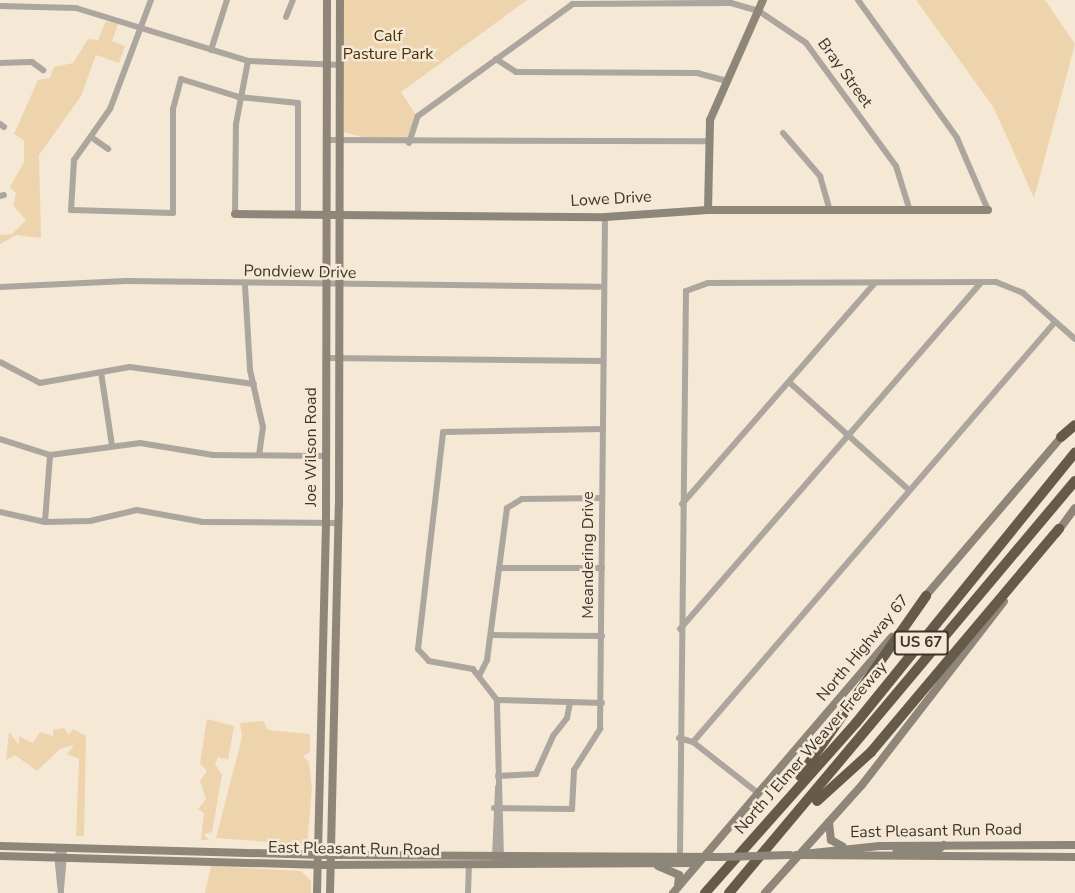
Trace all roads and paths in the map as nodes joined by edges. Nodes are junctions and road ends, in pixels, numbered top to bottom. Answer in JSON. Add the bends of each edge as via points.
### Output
{"nodes":[{"id":1,"x":79,"y":0,"type":"edge"},
{"id":2,"x":152,"y":0,"type":"edge"},
{"id":3,"x":227,"y":0,"type":"edge"},
{"id":4,"x":293,"y":0,"type":"edge"},
{"id":5,"x":327,"y":0,"type":"edge"},
{"id":6,"x":340,"y":0,"type":"edge"},
{"id":7,"x":763,"y":0,"type":"edge"},
{"id":8,"x":858,"y":0,"type":"edge"},
{"id":9,"x":663,"y":2,"type":"edge"},
{"id":10,"x":0,"y":6,"type":"edge"},
{"id":11,"x":76,"y":8,"type":"junction"},
{"id":12,"x":759,"y":11,"type":"junction"},
{"id":13,"x":286,"y":17,"type":"dead end"},
{"id":14,"x":138,"y":26,"type":"junction"},
{"id":15,"x":211,"y":50,"type":"junction"},
{"id":16,"x":496,"y":59,"type":"junction"},
{"id":17,"x":248,"y":61,"type":"junction"},
{"id":18,"x":0,"y":63,"type":"edge"},
{"id":19,"x":327,"y":65,"type":"junction"},
{"id":20,"x":341,"y":65,"type":"junction"},
{"id":21,"x":43,"y":70,"type":"dead end"},
{"id":22,"x":726,"y":81,"type":"junction"},
{"id":23,"x":239,"y":97,"type":"junction"},
{"id":24,"x":783,"y":133,"type":"dead end"},
{"id":25,"x":91,"y":137,"type":"junction"},
{"id":26,"x":328,"y":140,"type":"junction"},
{"id":27,"x":342,"y":140,"type":"junction"},
{"id":28,"x":708,"y":141,"type":"junction"},
{"id":29,"x":409,"y":143,"type":"junction"},
{"id":30,"x":108,"y":149,"type":"dead end"},
{"id":31,"x":708,"y":210,"type":"junction"},
{"id":32,"x":830,"y":210,"type":"junction"},
{"id":33,"x":910,"y":210,"type":"junction"},
{"id":34,"x":988,"y":210,"type":"joint"},
{"id":35,"x":235,"y":214,"type":"joint"},
{"id":36,"x":298,"y":214,"type":"junction"},
{"id":37,"x":328,"y":214,"type":"junction"},
{"id":38,"x":342,"y":214,"type":"junction"},
{"id":39,"x":605,"y":217,"type":"junction"},
{"id":40,"x":982,"y":282,"type":"junction"},
{"id":41,"x":875,"y":283,"type":"junction"},
{"id":42,"x":245,"y":285,"type":"junction"},
{"id":43,"x":0,"y":287,"type":"edge"},
{"id":44,"x":326,"y":287,"type":"junction"},
{"id":45,"x":340,"y":287,"type":"junction"},
{"id":46,"x":600,"y":287,"type":"junction"},
{"id":47,"x":1055,"y":322,"type":"junction"},
{"id":48,"x":1075,"y":339,"type":"edge"},
{"id":49,"x":327,"y":358,"type":"junction"},
{"id":50,"x":340,"y":358,"type":"junction"},
{"id":51,"x":603,"y":361,"type":"junction"},
{"id":52,"x":0,"y":362,"type":"edge"},
{"id":53,"x":101,"y":372,"type":"junction"},
{"id":54,"x":789,"y":382,"type":"junction"},
{"id":55,"x":254,"y":384,"type":"junction"},
{"id":56,"x":1075,"y":424,"type":"edge"},
{"id":57,"x":603,"y":429,"type":"junction"},
{"id":58,"x":849,"y":436,"type":"junction"},
{"id":59,"x":1061,"y":437,"type":"joint"},
{"id":60,"x":0,"y":439,"type":"edge"},
{"id":61,"x":112,"y":446,"type":"junction"},
{"id":62,"x":1075,"y":453,"type":"edge"},
{"id":63,"x":50,"y":455,"type":"junction"},
{"id":64,"x":259,"y":455,"type":"junction"},
{"id":65,"x":325,"y":456,"type":"junction"},
{"id":66,"x":1075,"y":481,"type":"edge"},
{"id":67,"x":909,"y":490,"type":"junction"},
{"id":68,"x":602,"y":498,"type":"junction"},
{"id":69,"x":682,"y":504,"type":"junction"},
{"id":70,"x":1075,"y":508,"type":"edge"},
{"id":71,"x":0,"y":512,"type":"edge"},
{"id":72,"x":45,"y":522,"type":"junction"},
{"id":73,"x":339,"y":523,"type":"junction"},
{"id":74,"x":326,"y":524,"type":"junction"},
{"id":75,"x":1059,"y":530,"type":"junction"},
{"id":76,"x":499,"y":568,"type":"junction"},
{"id":77,"x":602,"y":568,"type":"junction"},
{"id":78,"x":926,"y":596,"type":"junction"},
{"id":79,"x":681,"y":629,"type":"junction"},
{"id":80,"x":490,"y":635,"type":"junction"},
{"id":81,"x":602,"y":636,"type":"junction"},
{"id":82,"x":480,"y":674,"type":"junction"},
{"id":83,"x":497,"y":700,"type":"junction"},
{"id":84,"x":570,"y":702,"type":"junction"},
{"id":85,"x":602,"y":703,"type":"junction"},
{"id":86,"x":679,"y":738,"type":"junction"},
{"id":87,"x":693,"y":742,"type":"junction"},
{"id":88,"x":498,"y":776,"type":"junction"},
{"id":89,"x":759,"y":794,"type":"junction"},
{"id":90,"x":498,"y":808,"type":"junction"},
{"id":91,"x":829,"y":821,"type":"junction"},
{"id":92,"x":761,"y":830,"type":"junction"},
{"id":93,"x":783,"y":831,"type":"junction"},
{"id":94,"x":944,"y":844,"type":"junction"},
{"id":95,"x":1010,"y":845,"type":"junction"},
{"id":96,"x":1034,"y":845,"type":"junction"},
{"id":97,"x":1075,"y":845,"type":"edge"},
{"id":98,"x":0,"y":846,"type":"edge"},
{"id":99,"x":62,"y":847,"type":"junction"},
{"id":100,"x":845,"y":847,"type":"junction"},
{"id":101,"x":680,"y":853,"type":"junction"},
{"id":102,"x":498,"y":854,"type":"junction"},
{"id":103,"x":317,"y":855,"type":"junction"},
{"id":104,"x":795,"y":855,"type":"junction"},
{"id":105,"x":0,"y":856,"type":"edge"},
{"id":106,"x":61,"y":856,"type":"junction"},
{"id":107,"x":706,"y":856,"type":"junction"},
{"id":108,"x":946,"y":857,"type":"junction"},
{"id":109,"x":990,"y":857,"type":"junction"},
{"id":110,"x":1075,"y":857,"type":"edge"},
{"id":111,"x":875,"y":858,"type":"junction"},
{"id":112,"x":331,"y":860,"type":"junction"},
{"id":113,"x":649,"y":863,"type":"junction"},
{"id":114,"x":317,"y":865,"type":"junction"},
{"id":115,"x":470,"y":865,"type":"junction"},
{"id":116,"x":498,"y":865,"type":"junction"},
{"id":117,"x":676,"y":890,"type":"edge"},
{"id":118,"x":61,"y":891,"type":"edge"},
{"id":119,"x":317,"y":893,"type":"edge"},
{"id":120,"x":330,"y":893,"type":"edge"},
{"id":121,"x":468,"y":893,"type":"edge"},
{"id":122,"x":705,"y":893,"type":"edge"},
{"id":123,"x":729,"y":893,"type":"edge"},
{"id":124,"x":765,"y":893,"type":"edge"}],
"edges":[{"from":1,"to":11,"type":"street"},
{"from":2,"to":14,"type":"street"},
{"from":3,"to":15,"type":"street"},
{"from":4,"to":13,"type":"street"},
{"from":5,"to":19,"type":"main road","name":"Joe Wilson Road"},
{"from":6,"to":20,"type":"main road","name":"Joe Wilson Road"},
{"from":7,"to":12,"type":"main road"},
{"from":8,"to":34,"type":"street","via":[[957,138]]},
{"from":9,"to":12,"type":"street","name":"Bray Street","via":[[731,3]]},
{"from":9,"to":16,"type":"street","name":"Bray Street","via":[[573,4]]},
{"from":10,"to":11,"type":"street"},
{"from":11,"to":14,"type":"street"},
{"from":12,"to":22,"type":"main road"},
{"from":12,"to":33,"type":"street","name":"Bray Street","via":[[806,43],[896,166]]},
{"from":14,"to":15,"type":"street"},
{"from":14,"to":25,"type":"street","via":[[110,109]]},
{"from":15,"to":17,"type":"street"},
{"from":16,"to":22,"type":"street","via":[[516,72],[697,73]]},
{"from":16,"to":29,"type":"street","name":"Bray Street","via":[[418,116]]},
{"from":17,"to":19,"type":"street"},
{"from":17,"to":23,"type":"street"},
{"from":18,"to":21,"type":"street","via":[[32,62]]},
{"from":19,"to":20,"type":"street"},
{"from":19,"to":26,"type":"main road","name":"Joe Wilson Road"},
{"from":20,"to":27,"type":"main road","name":"Joe Wilson Road"},
{"from":22,"to":28,"type":"main road","via":[[713,109]]},
{"from":23,"to":25,"type":"street","via":[[181,79],[173,109],[173,213],[71,210],[72,165]]},
{"from":23,"to":35,"type":"street"},
{"from":23,"to":36,"type":"street","via":[[298,103]]},
{"from":24,"to":32,"type":"street","via":[[820,176]]},
{"from":25,"to":30,"type":"street"},
{"from":26,"to":27,"type":"street"},
{"from":26,"to":37,"type":"main road","name":"Joe Wilson Road"},
{"from":27,"to":29,"type":"street"},
{"from":27,"to":38,"type":"main road","name":"Joe Wilson Road"},
{"from":28,"to":29,"type":"street"},
{"from":28,"to":31,"type":"main road"},
{"from":31,"to":32,"type":"main road","name":"Lowe Drive"},
{"from":31,"to":39,"type":"main road","name":"Lowe Drive"},
{"from":32,"to":33,"type":"main road","name":"Lowe Drive"},
{"from":33,"to":34,"type":"main road","name":"Lowe Drive"},
{"from":35,"to":36,"type":"main road","name":"Lowe Drive"},
{"from":36,"to":37,"type":"main road","name":"Lowe Drive"},
{"from":37,"to":38,"type":"main road","name":"Lowe Drive"},
{"from":37,"to":44,"type":"main road","name":"Joe Wilson Road"},
{"from":38,"to":39,"type":"main road","name":"Lowe Drive"},
{"from":38,"to":45,"type":"main road","name":"Joe Wilson Road"},
{"from":39,"to":46,"type":"street","name":"Meandering Drive"},
{"from":40,"to":41,"type":"street"},
{"from":40,"to":47,"type":"street","via":[[1015,288]]},
{"from":40,"to":58,"type":"street"},
{"from":41,"to":54,"type":"street"},
{"from":41,"to":69,"type":"street","via":[[708,283],[686,291]]},
{"from":42,"to":43,"type":"street","name":"Pondview Drive","via":[[25,282]]},
{"from":42,"to":44,"type":"street","name":"Pondview Drive"},
{"from":42,"to":55,"type":"street"},
{"from":44,"to":45,"type":"street","name":"Pondview Drive"},
{"from":44,"to":49,"type":"main road","name":"Joe Wilson Road"},
{"from":45,"to":46,"type":"street","name":"Pondview Drive"},
{"from":45,"to":50,"type":"main road","name":"Joe Wilson Road"},
{"from":46,"to":51,"type":"street","name":"Meandering Drive"},
{"from":47,"to":48,"type":"street"},
{"from":47,"to":67,"type":"street"},
{"from":49,"to":50,"type":"street"},
{"from":49,"to":65,"type":"main road","name":"Joe Wilson Road"},
{"from":50,"to":51,"type":"street"},
{"from":50,"to":73,"type":"main road","name":"Joe Wilson Road"},
{"from":51,"to":57,"type":"street","name":"Meandering Drive"},
{"from":52,"to":53,"type":"street","via":[[40,383]]},
{"from":53,"to":55,"type":"street","via":[[156,367],[216,382]]},
{"from":53,"to":61,"type":"street"},
{"from":54,"to":58,"type":"street"},
{"from":54,"to":69,"type":"street"},
{"from":55,"to":64,"type":"street","via":[[263,427]]},
{"from":56,"to":59,"type":"highway"},
{"from":57,"to":68,"type":"street","name":"Meandering Drive"},
{"from":57,"to":82,"type":"street","via":[[443,432],[418,649],[429,662],[463,664]]},
{"from":58,"to":67,"type":"street"},
{"from":58,"to":79,"type":"street"},
{"from":59,"to":78,"type":"main road","name":"North Highway 67"},
{"from":60,"to":63,"type":"street"},
{"from":61,"to":63,"type":"street"},
{"from":61,"to":64,"type":"street","via":[[140,443],[213,455]]},
{"from":62,"to":92,"type":"highway","name":"North J Elmer Weaver Freeway","number":"US 67","via":[[856,723]]},
{"from":63,"to":72,"type":"street"},
{"from":64,"to":65,"type":"street"},
{"from":65,"to":74,"type":"main road","name":"Joe Wilson Road"},
{"from":66,"to":93,"type":"highway","name":"North J Elmer Weaver Freeway","number":"US 67"},
{"from":67,"to":87,"type":"street"},
{"from":68,"to":76,"type":"street","via":[[513,500],[507,508]]},
{"from":68,"to":77,"type":"street","name":"Meandering Drive"},
{"from":69,"to":79,"type":"street"},
{"from":70,"to":75,"type":"main road"},
{"from":71,"to":72,"type":"street"},
{"from":72,"to":74,"type":"street","via":[[90,521],[137,510],[203,522]]},
{"from":73,"to":74,"type":"street"},
{"from":73,"to":112,"type":"main road","name":"Joe Wilson Road"},
{"from":74,"to":103,"type":"main road","name":"Joe Wilson Road"},
{"from":75,"to":91,"type":"main road"},
{"from":75,"to":93,"type":"highway","via":[[871,752]]},
{"from":76,"to":77,"type":"street"},
{"from":76,"to":80,"type":"street"},
{"from":77,"to":81,"type":"street","name":"Meandering Drive"},
{"from":78,"to":89,"type":"main road","name":"North Highway 67"},
{"from":78,"to":92,"type":"highway"},
{"from":79,"to":86,"type":"street"},
{"from":80,"to":81,"type":"street"},
{"from":80,"to":82,"type":"street"},
{"from":81,"to":85,"type":"street","name":"Meandering Drive"},
{"from":82,"to":83,"type":"street"},
{"from":83,"to":84,"type":"street"},
{"from":83,"to":88,"type":"street"},
{"from":84,"to":85,"type":"street"},
{"from":84,"to":88,"type":"street","via":[[567,718],[553,736],[536,774]]},
{"from":85,"to":90,"type":"street","name":"Meandering Drive","via":[[597,737],[574,770],[572,809]]},
{"from":86,"to":87,"type":"street"},
{"from":86,"to":101,"type":"street"},
{"from":87,"to":89,"type":"street"},
{"from":88,"to":90,"type":"street"},
{"from":89,"to":107,"type":"main road","name":"North Highway 67"},
{"from":90,"to":102,"type":"street"},
{"from":91,"to":100,"type":"main road","via":[[831,840]]},
{"from":91,"to":104,"type":"main road"},
{"from":92,"to":122,"type":"highway","name":"North J Elmer Weaver Freeway","number":"US 67"},
{"from":93,"to":123,"type":"highway","name":"North J Elmer Weaver Freeway","number":"US 67"},
{"from":94,"to":95,"type":"main road","name":"East Pleasant Run Road"},
{"from":94,"to":100,"type":"main road","name":"East Pleasant Run Road"},
{"from":94,"to":111,"type":"main road","via":[[937,851]]},
{"from":95,"to":96,"type":"main road","name":"East Pleasant Run Road"},
{"from":95,"to":108,"type":"main road","via":[[957,850]]},
{"from":96,"to":97,"type":"main road","name":"East Pleasant Run Road"},
{"from":96,"to":109,"type":"main road","via":[[1033,851]]},
{"from":98,"to":99,"type":"main road","name":"East Pleasant Run Road"},
{"from":99,"to":103,"type":"main road","name":"East Pleasant Run Road"},
{"from":99,"to":106,"type":"street"},
{"from":100,"to":104,"type":"main road","name":"East Pleasant Run Road"},
{"from":101,"to":102,"type":"main road","name":"East Pleasant Run Road"},
{"from":101,"to":107,"type":"main road","name":"East Pleasant Run Road"},
{"from":102,"to":112,"type":"main road","name":"East Pleasant Run Road"},
{"from":102,"to":116,"type":"street"},
{"from":103,"to":112,"type":"main road","name":"East Pleasant Run Road"},
{"from":103,"to":114,"type":"main road","name":"Joe Wilson Road"},
{"from":104,"to":107,"type":"main road","name":"East Pleasant Run Road","bridge":true},
{"from":104,"to":111,"type":"main road","name":"East Pleasant Run Road"},
{"from":104,"to":124,"type":"main road"},
{"from":105,"to":106,"type":"main road","name":"East Pleasant Run Road"},
{"from":106,"to":114,"type":"main road","name":"East Pleasant Run Road"},
{"from":106,"to":118,"type":"street"},
{"from":107,"to":113,"type":"main road","name":"East Pleasant Run Road","via":[[693,863]]},
{"from":107,"to":117,"type":"main road","name":"North Highway 67"},
{"from":108,"to":109,"type":"main road","name":"East Pleasant Run Road"},
{"from":108,"to":111,"type":"main road","name":"East Pleasant Run Road"},
{"from":109,"to":110,"type":"main road","name":"East Pleasant Run Road"},
{"from":112,"to":114,"type":"main road","name":"East Pleasant Run Road"},
{"from":112,"to":115,"type":"main road","name":"East Pleasant Run Road"},
{"from":112,"to":120,"type":"main road","name":"Joe Wilson Road"},
{"from":113,"to":116,"type":"main road","name":"East Pleasant Run Road"},
{"from":113,"to":117,"type":"main road","via":[[674,870]]},
{"from":114,"to":119,"type":"main road","name":"Joe Wilson Road"},
{"from":115,"to":116,"type":"main road","name":"East Pleasant Run Road"},
{"from":115,"to":121,"type":"street"}]}
